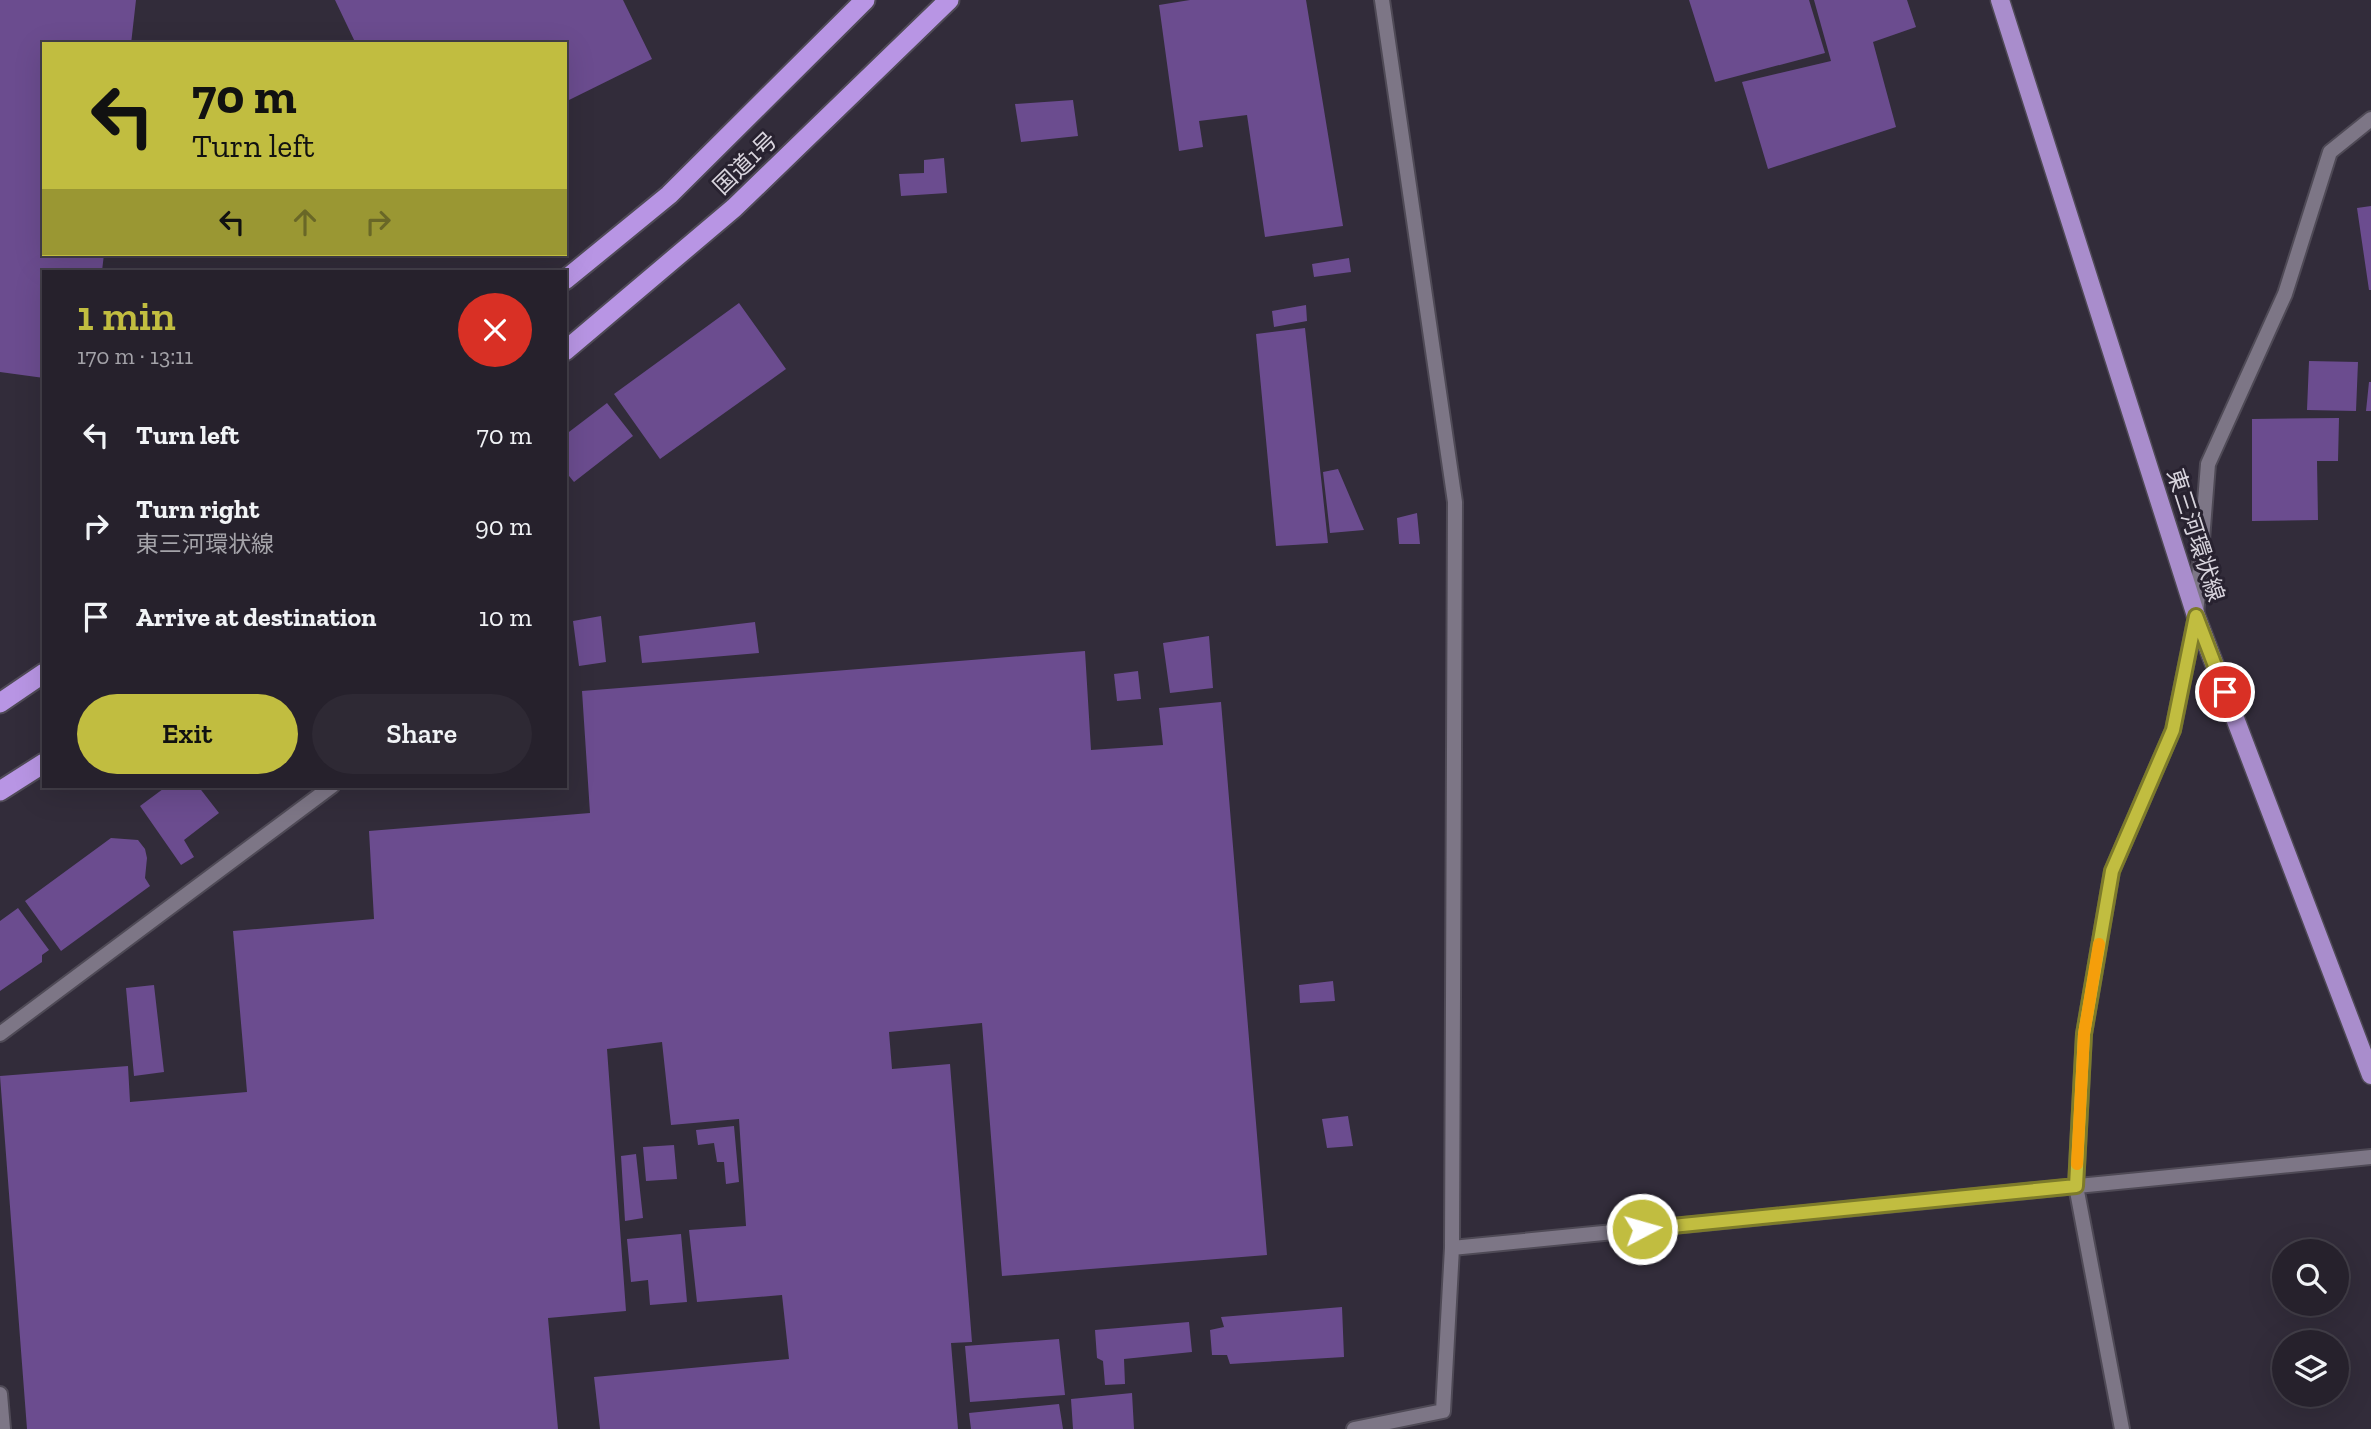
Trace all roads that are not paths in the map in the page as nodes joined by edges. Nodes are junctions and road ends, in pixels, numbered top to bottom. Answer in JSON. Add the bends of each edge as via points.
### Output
{"nodes":[{"id":1,"x":865,"y":0,"type":"edge"},
{"id":2,"x":949,"y":0,"type":"edge"},
{"id":3,"x":1382,"y":0,"type":"edge"},
{"id":4,"x":2000,"y":0,"type":"edge"},
{"id":5,"x":2371,"y":119,"type":"edge"},
{"id":6,"x":567,"y":278,"type":"edge"},
{"id":7,"x":567,"y":349,"type":"edge"},
{"id":8,"x":2196,"y":616,"type":"junction"},
{"id":9,"x":42,"y":674,"type":"edge"},
{"id":10,"x":0,"y":703,"type":"edge"},
{"id":11,"x":42,"y":764,"type":"edge"},
{"id":12,"x":329,"y":788,"type":"edge"},
{"id":13,"x":0,"y":790,"type":"edge"},
{"id":14,"x":0,"y":1034,"type":"edge"},
{"id":15,"x":2371,"y":1075,"type":"edge"},
{"id":16,"x":2371,"y":1157,"type":"edge"},
{"id":17,"x":2076,"y":1186,"type":"junction"},
{"id":18,"x":1452,"y":1248,"type":"junction"},
{"id":19,"x":0,"y":1394,"type":"edge"},
{"id":20,"x":2,"y":1429,"type":"edge"},
{"id":21,"x":1354,"y":1429,"type":"edge"},
{"id":22,"x":2122,"y":1429,"type":"edge"}],
"edges":[{"from":1,"to":6,"type":"highway","name":"国道1号","via":[[669,195]]},
{"from":2,"to":7,"type":"highway","name":"国道1号","via":[[734,208]]},
{"from":3,"to":18,"type":"street","via":[[1455,502]]},
{"from":4,"to":8,"type":"main road","name":"東三河環状線"},
{"from":5,"to":8,"type":"street","via":[[2330,152],[2285,294],[2208,464]]},
{"from":8,"to":15,"type":"main road","name":"東三河環状線"},
{"from":8,"to":17,"type":"street","via":[[2173,730],[2112,871],[2084,1034]]},
{"from":9,"to":10,"type":"highway"},
{"from":11,"to":13,"type":"highway"},
{"from":12,"to":14,"type":"street"},
{"from":16,"to":17,"type":"street"},
{"from":17,"to":18,"type":"street"},
{"from":17,"to":22,"type":"street"},
{"from":18,"to":21,"type":"street","via":[[1443,1411]]},
{"from":19,"to":20,"type":"street"}]}
